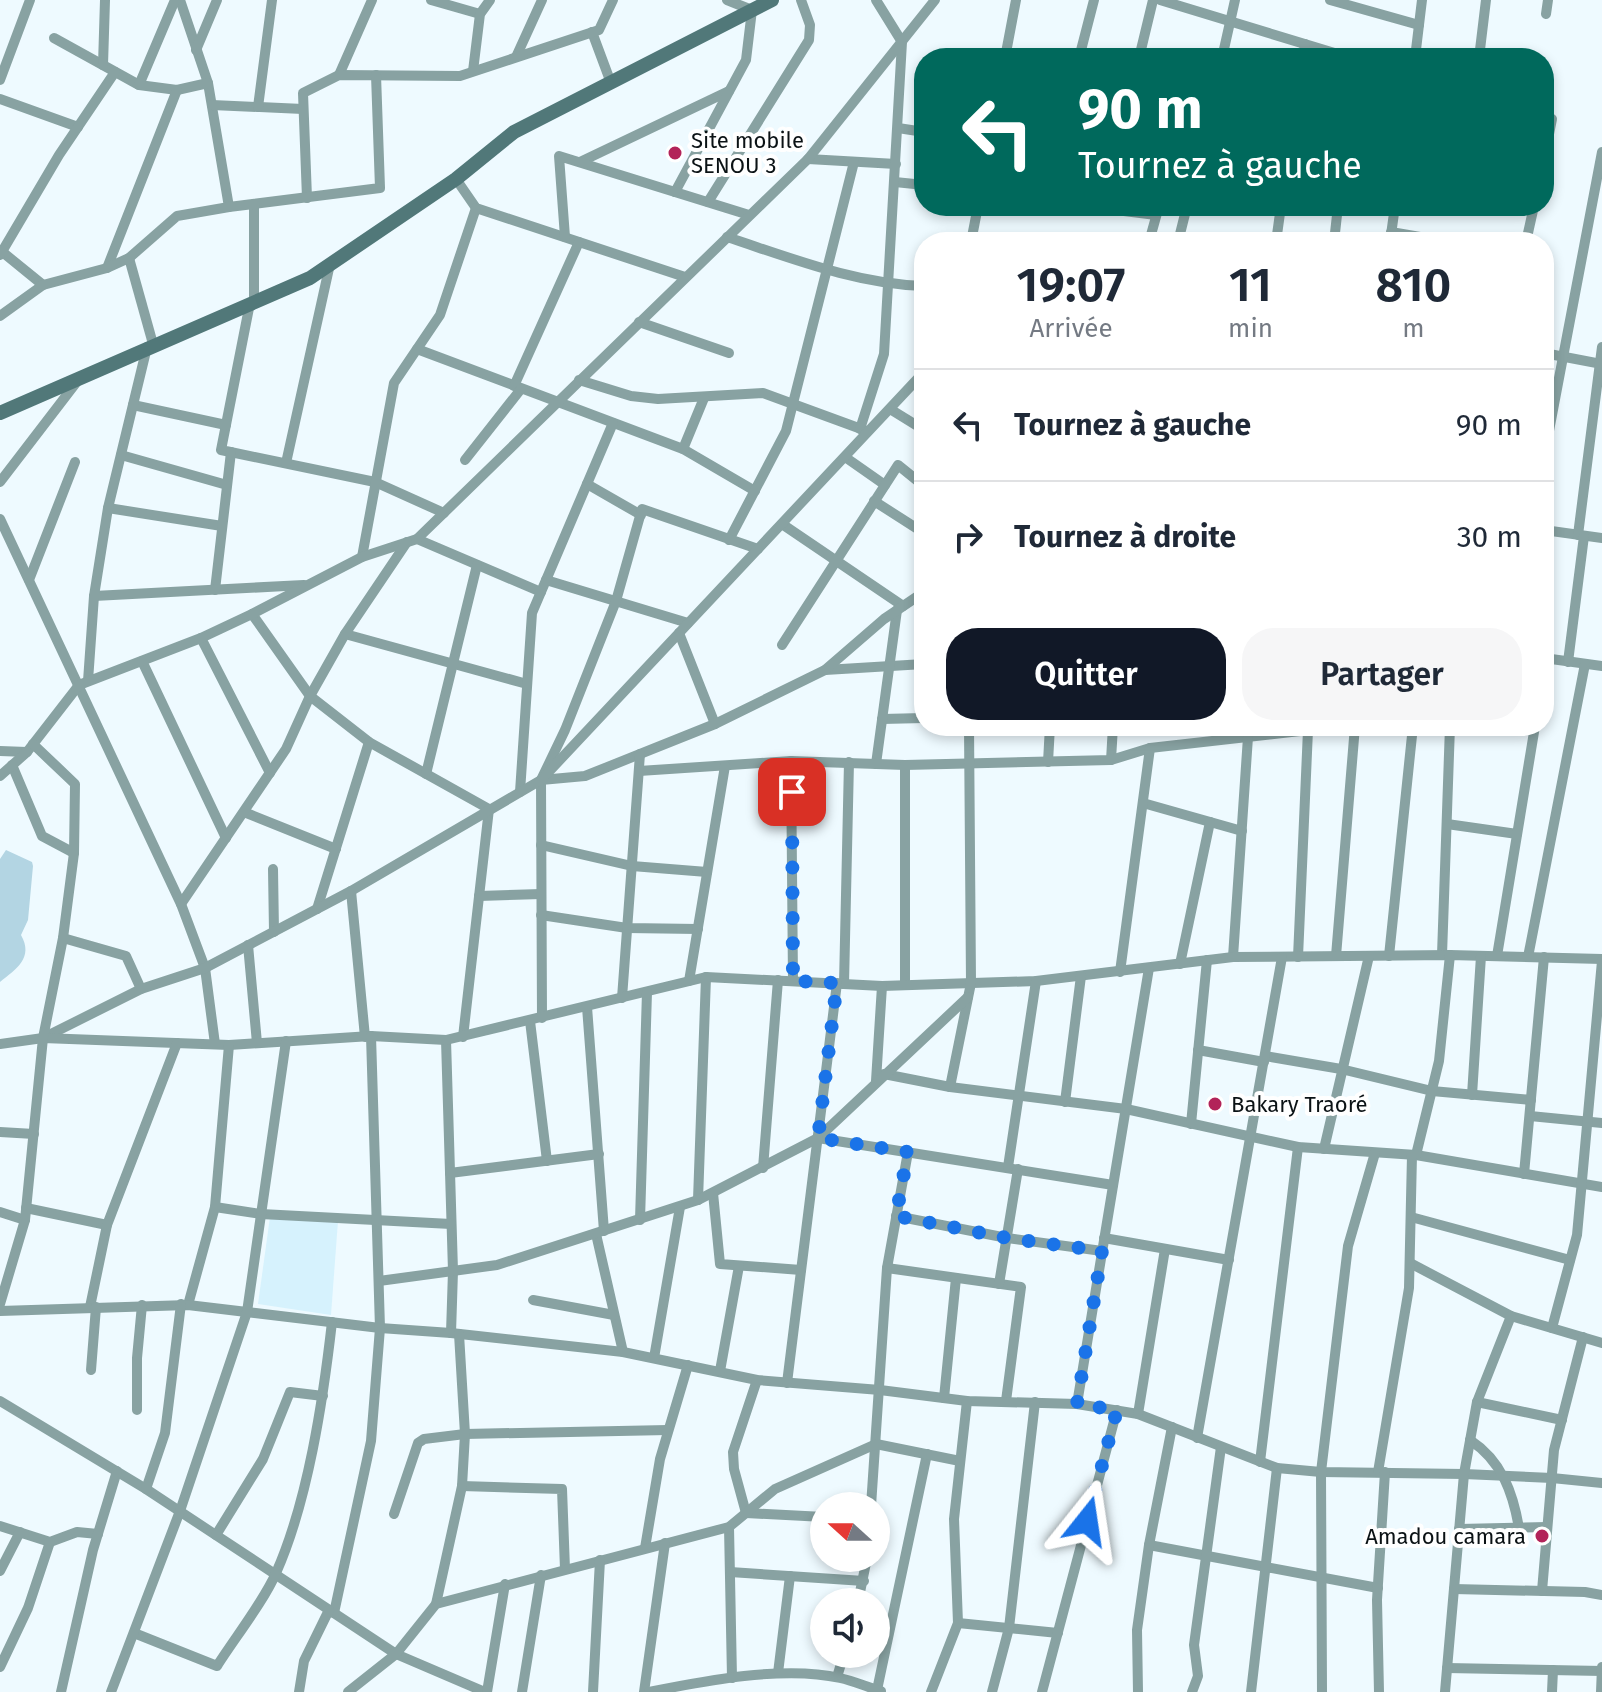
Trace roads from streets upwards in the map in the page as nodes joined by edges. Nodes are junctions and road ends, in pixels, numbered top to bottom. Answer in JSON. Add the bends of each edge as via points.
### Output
{"nodes":[{"id":1,"x":30,"y":0,"type":"edge"},
{"id":2,"x":105,"y":0,"type":"edge"},
{"id":3,"x":177,"y":0,"type":"edge"},
{"id":4,"x":217,"y":0,"type":"edge"},
{"id":5,"x":272,"y":0,"type":"edge"},
{"id":6,"x":372,"y":0,"type":"edge"},
{"id":7,"x":431,"y":0,"type":"edge"},
{"id":8,"x":490,"y":0,"type":"edge"},
{"id":9,"x":542,"y":0,"type":"edge"},
{"id":10,"x":613,"y":0,"type":"edge"},
{"id":11,"x":772,"y":0,"type":"edge"},
{"id":12,"x":801,"y":0,"type":"edge"},
{"id":13,"x":876,"y":0,"type":"edge"},
{"id":14,"x":935,"y":0,"type":"edge"},
{"id":15,"x":1016,"y":0,"type":"edge"},
{"id":16,"x":1094,"y":0,"type":"edge"},
{"id":17,"x":1153,"y":0,"type":"edge"},
{"id":18,"x":1160,"y":0,"type":"edge"},
{"id":19,"x":1235,"y":0,"type":"edge"},
{"id":20,"x":1330,"y":0,"type":"edge"},
{"id":21,"x":1422,"y":0,"type":"edge"},
{"id":22,"x":1486,"y":0,"type":"edge"},
{"id":23,"x":1548,"y":0,"type":"edge"},
{"id":24,"x":732,"y":1,"type":"edge"},
{"id":25,"x":1353,"y":3,"type":"edge"},
{"id":26,"x":752,"y":10,"type":"junction"},
{"id":27,"x":480,"y":14,"type":"junction"},
{"id":28,"x":1546,"y":14,"type":"dead end"},
{"id":29,"x":1230,"y":21,"type":"junction"},
{"id":30,"x":1419,"y":25,"type":"junction"},
{"id":31,"x":592,"y":32,"type":"junction"},
{"id":32,"x":54,"y":38,"type":"dead end"},
{"id":33,"x":902,"y":42,"type":"junction"},
{"id":34,"x":1305,"y":44,"type":"junction"},
{"id":35,"x":1007,"y":48,"type":"edge"},
{"id":36,"x":1082,"y":48,"type":"edge"},
{"id":37,"x":1141,"y":48,"type":"edge"},
{"id":38,"x":1224,"y":48,"type":"edge"},
{"id":39,"x":1304,"y":48,"type":"edge"},
{"id":40,"x":1318,"y":48,"type":"edge"},
{"id":41,"x":1416,"y":48,"type":"edge"},
{"id":42,"x":1480,"y":48,"type":"edge"},
{"id":43,"x":196,"y":50,"type":"junction"},
{"id":44,"x":516,"y":57,"type":"junction"},
{"id":45,"x":103,"y":65,"type":"junction"},
{"id":46,"x":473,"y":71,"type":"junction"},
{"id":47,"x":115,"y":72,"type":"junction"},
{"id":48,"x":339,"y":75,"type":"junction"},
{"id":49,"x":376,"y":75,"type":"junction"},
{"id":50,"x":0,"y":80,"type":"edge"},
{"id":51,"x":208,"y":83,"type":"junction"},
{"id":52,"x":611,"y":83,"type":"junction"},
{"id":53,"x":139,"y":85,"type":"junction"},
{"id":54,"x":177,"y":90,"type":"junction"},
{"id":55,"x":729,"y":91,"type":"junction"},
{"id":56,"x":0,"y":99,"type":"edge"},
{"id":57,"x":212,"y":105,"type":"junction"},
{"id":58,"x":258,"y":107,"type":"junction"},
{"id":59,"x":303,"y":109,"type":"junction"},
{"id":60,"x":78,"y":127,"type":"junction"},
{"id":61,"x":898,"y":128,"type":"junction"},
{"id":62,"x":914,"y":130,"type":"edge"},
{"id":63,"x":1602,"y":152,"type":"edge"},
{"id":64,"x":808,"y":159,"type":"junction"},
{"id":65,"x":580,"y":162,"type":"junction"},
{"id":66,"x":854,"y":162,"type":"junction"},
{"id":67,"x":896,"y":164,"type":"junction"},
{"id":68,"x":456,"y":179,"type":"junction"},
{"id":69,"x":895,"y":182,"type":"junction"},
{"id":70,"x":914,"y":184,"type":"edge"},
{"id":71,"x":675,"y":192,"type":"junction"},
{"id":72,"x":307,"y":198,"type":"junction"},
{"id":73,"x":708,"y":202,"type":"junction"},
{"id":74,"x":254,"y":204,"type":"junction"},
{"id":75,"x":229,"y":207,"type":"junction"},
{"id":76,"x":476,"y":208,"type":"junction"},
{"id":77,"x":749,"y":215,"type":"junction"},
{"id":78,"x":565,"y":237,"type":"junction"},
{"id":79,"x":727,"y":237,"type":"junction"},
{"id":80,"x":579,"y":242,"type":"junction"},
{"id":81,"x":1,"y":252,"type":"edge"},
{"id":82,"x":129,"y":258,"type":"junction"},
{"id":83,"x":330,"y":264,"type":"junction"},
{"id":84,"x":107,"y":268,"type":"junction"},
{"id":85,"x":827,"y":270,"type":"junction"},
{"id":86,"x":685,"y":277,"type":"junction"},
{"id":87,"x":43,"y":285,"type":"junction"},
{"id":88,"x":889,"y":285,"type":"junction"},
{"id":89,"x":914,"y":286,"type":"edge"},
{"id":90,"x":252,"y":302,"type":"junction"},
{"id":91,"x":0,"y":316,"type":"edge"},
{"id":92,"x":639,"y":322,"type":"junction"},
{"id":93,"x":150,"y":346,"type":"junction"},
{"id":94,"x":1602,"y":347,"type":"edge"},
{"id":95,"x":417,"y":349,"type":"junction"},
{"id":96,"x":729,"y":353,"type":"dead end"},
{"id":97,"x":1554,"y":355,"type":"edge"},
{"id":98,"x":1563,"y":357,"type":"junction"},
{"id":99,"x":1601,"y":364,"type":"edge"},
{"id":100,"x":81,"y":377,"type":"junction"},
{"id":101,"x":579,"y":380,"type":"junction"},
{"id":102,"x":914,"y":383,"type":"edge"},
{"id":103,"x":517,"y":387,"type":"junction"},
{"id":104,"x":704,"y":398,"type":"junction"},
{"id":105,"x":556,"y":403,"type":"junction"},
{"id":106,"x":1554,"y":404,"type":"edge"},
{"id":107,"x":133,"y":405,"type":"junction"},
{"id":108,"x":793,"y":405,"type":"junction"},
{"id":109,"x":890,"y":409,"type":"junction"},
{"id":110,"x":0,"y":413,"type":"edge"},
{"id":111,"x":613,"y":423,"type":"junction"},
{"id":112,"x":914,"y":424,"type":"edge"},
{"id":113,"x":226,"y":425,"type":"junction"},
{"id":114,"x":864,"y":430,"type":"junction"},
{"id":115,"x":683,"y":449,"type":"junction"},
{"id":116,"x":231,"y":452,"type":"junction"},
{"id":117,"x":121,"y":455,"type":"junction"},
{"id":118,"x":845,"y":457,"type":"junction"},
{"id":119,"x":465,"y":460,"type":"dead end"},
{"id":120,"x":75,"y":462,"type":"dead end"},
{"id":121,"x":286,"y":463,"type":"junction"},
{"id":122,"x":914,"y":478,"type":"edge"},
{"id":123,"x":0,"y":482,"type":"edge"},
{"id":124,"x":375,"y":482,"type":"junction"},
{"id":125,"x":587,"y":484,"type":"junction"},
{"id":126,"x":227,"y":485,"type":"junction"},
{"id":127,"x":885,"y":485,"type":"junction"},
{"id":128,"x":755,"y":491,"type":"junction"},
{"id":129,"x":874,"y":501,"type":"junction"},
{"id":130,"x":108,"y":508,"type":"junction"},
{"id":131,"x":444,"y":513,"type":"junction"},
{"id":132,"x":641,"y":515,"type":"junction"},
{"id":133,"x":0,"y":519,"type":"edge"},
{"id":134,"x":782,"y":524,"type":"junction"},
{"id":135,"x":222,"y":526,"type":"junction"},
{"id":136,"x":914,"y":527,"type":"edge"},
{"id":137,"x":1554,"y":531,"type":"edge"},
{"id":138,"x":1581,"y":535,"type":"junction"},
{"id":139,"x":1602,"y":538,"type":"edge"},
{"id":140,"x":412,"y":540,"type":"junction"},
{"id":141,"x":729,"y":540,"type":"junction"},
{"id":142,"x":758,"y":549,"type":"junction"},
{"id":143,"x":362,"y":557,"type":"junction"},
{"id":144,"x":836,"y":561,"type":"junction"},
{"id":145,"x":477,"y":565,"type":"junction"},
{"id":146,"x":29,"y":580,"type":"junction"},
{"id":147,"x":546,"y":580,"type":"junction"},
{"id":148,"x":309,"y":585,"type":"junction"},
{"id":149,"x":215,"y":590,"type":"junction"},
{"id":150,"x":541,"y":592,"type":"junction"},
{"id":151,"x":94,"y":596,"type":"junction"},
{"id":152,"x":914,"y":599,"type":"edge"},
{"id":153,"x":616,"y":601,"type":"junction"},
{"id":154,"x":900,"y":608,"type":"junction"},
{"id":155,"x":252,"y":614,"type":"junction"},
{"id":156,"x":688,"y":623,"type":"junction"},
{"id":157,"x":679,"y":633,"type":"junction"},
{"id":158,"x":345,"y":634,"type":"junction"},
{"id":159,"x":201,"y":638,"type":"junction"},
{"id":160,"x":782,"y":645,"type":"dead end"},
{"id":161,"x":1554,"y":660,"type":"edge"},
{"id":162,"x":142,"y":661,"type":"junction"},
{"id":163,"x":1568,"y":662,"type":"junction"},
{"id":164,"x":453,"y":663,"type":"junction"},
{"id":165,"x":1585,"y":664,"type":"junction"},
{"id":166,"x":914,"y":665,"type":"edge"},
{"id":167,"x":1602,"y":666,"type":"edge"},
{"id":168,"x":889,"y":667,"type":"junction"},
{"id":169,"x":825,"y":670,"type":"junction"},
{"id":170,"x":84,"y":683,"type":"junction"},
{"id":171,"x":527,"y":684,"type":"junction"},
{"id":172,"x":310,"y":696,"type":"junction"},
{"id":173,"x":914,"y":718,"type":"edge"},
{"id":174,"x":882,"y":719,"type":"junction"},
{"id":175,"x":715,"y":724,"type":"junction"},
{"id":176,"x":969,"y":736,"type":"edge"},
{"id":177,"x":1049,"y":736,"type":"edge"},
{"id":178,"x":1112,"y":736,"type":"edge"},
{"id":179,"x":1257,"y":736,"type":"edge"},
{"id":180,"x":1308,"y":736,"type":"edge"},
{"id":181,"x":1354,"y":736,"type":"edge"},
{"id":182,"x":1412,"y":736,"type":"edge"},
{"id":183,"x":1450,"y":736,"type":"edge"},
{"id":184,"x":1533,"y":736,"type":"edge"},
{"id":185,"x":1248,"y":737,"type":"junction"},
{"id":186,"x":369,"y":742,"type":"junction"},
{"id":187,"x":30,"y":748,"type":"junction"},
{"id":188,"x":1150,"y":748,"type":"junction"},
{"id":189,"x":0,"y":751,"type":"edge"},
{"id":190,"x":640,"y":754,"type":"junction"},
{"id":191,"x":1111,"y":760,"type":"junction"},
{"id":192,"x":791,"y":761,"type":"junction"},
{"id":193,"x":849,"y":762,"type":"junction"},
{"id":194,"x":1048,"y":762,"type":"junction"},
{"id":195,"x":968,"y":763,"type":"junction"},
{"id":196,"x":876,"y":764,"type":"junction"},
{"id":197,"x":12,"y":765,"type":"junction"},
{"id":198,"x":905,"y":765,"type":"junction"},
{"id":199,"x":725,"y":766,"type":"junction"},
{"id":200,"x":639,"y":771,"type":"junction"},
{"id":201,"x":270,"y":773,"type":"junction"},
{"id":202,"x":426,"y":774,"type":"junction"},
{"id":203,"x":0,"y":776,"type":"edge"},
{"id":204,"x":541,"y":780,"type":"junction"},
{"id":205,"x":520,"y":792,"type":"junction"},
{"id":206,"x":1143,"y":803,"type":"junction"},
{"id":207,"x":489,"y":809,"type":"junction"},
{"id":208,"x":244,"y":812,"type":"junction"},
{"id":209,"x":1210,"y":822,"type":"junction"},
{"id":210,"x":1447,"y":824,"type":"junction"},
{"id":211,"x":1242,"y":831,"type":"junction"},
{"id":212,"x":1517,"y":834,"type":"junction"},
{"id":213,"x":226,"y":838,"type":"junction"},
{"id":214,"x":541,"y":845,"type":"junction"},
{"id":215,"x":336,"y":849,"type":"junction"},
{"id":216,"x":74,"y":853,"type":"junction"},
{"id":217,"x":632,"y":866,"type":"junction"},
{"id":218,"x":273,"y":869,"type":"dead end"},
{"id":219,"x":707,"y":872,"type":"junction"},
{"id":220,"x":351,"y":891,"type":"junction"},
{"id":221,"x":541,"y":894,"type":"junction"},
{"id":222,"x":479,"y":896,"type":"junction"},
{"id":223,"x":181,"y":904,"type":"junction"},
{"id":224,"x":317,"y":909,"type":"junction"},
{"id":225,"x":541,"y":915,"type":"junction"},
{"id":226,"x":627,"y":928,"type":"junction"},
{"id":227,"x":698,"y":929,"type":"junction"},
{"id":228,"x":274,"y":932,"type":"junction"},
{"id":229,"x":63,"y":938,"type":"junction"},
{"id":230,"x":248,"y":945,"type":"junction"},
{"id":231,"x":1446,"y":955,"type":"junction"},
{"id":232,"x":1336,"y":956,"type":"junction"},
{"id":233,"x":1369,"y":956,"type":"junction"},
{"id":234,"x":1389,"y":956,"type":"junction"},
{"id":235,"x":1481,"y":956,"type":"junction"},
{"id":236,"x":1497,"y":956,"type":"junction"},
{"id":237,"x":1233,"y":957,"type":"junction"},
{"id":238,"x":1282,"y":957,"type":"junction"},
{"id":239,"x":1298,"y":957,"type":"junction"},
{"id":240,"x":1528,"y":957,"type":"junction"},
{"id":241,"x":1544,"y":957,"type":"junction"},
{"id":242,"x":1207,"y":960,"type":"junction"},
{"id":243,"x":1602,"y":960,"type":"edge"},
{"id":244,"x":1180,"y":964,"type":"junction"},
{"id":245,"x":205,"y":968,"type":"junction"},
{"id":246,"x":1149,"y":968,"type":"junction"},
{"id":247,"x":1120,"y":972,"type":"junction"},
{"id":248,"x":1081,"y":976,"type":"junction"},
{"id":249,"x":706,"y":977,"type":"junction"},
{"id":250,"x":778,"y":980,"type":"junction"},
{"id":251,"x":689,"y":981,"type":"junction"},
{"id":252,"x":793,"y":981,"type":"junction"},
{"id":253,"x":1036,"y":981,"type":"junction"},
{"id":254,"x":971,"y":983,"type":"junction"},
{"id":255,"x":841,"y":984,"type":"junction"},
{"id":256,"x":905,"y":985,"type":"junction"},
{"id":257,"x":882,"y":986,"type":"junction"},
{"id":258,"x":141,"y":989,"type":"junction"},
{"id":259,"x":647,"y":992,"type":"junction"},
{"id":260,"x":968,"y":997,"type":"junction"},
{"id":261,"x":622,"y":998,"type":"junction"},
{"id":262,"x":587,"y":1007,"type":"junction"},
{"id":263,"x":542,"y":1018,"type":"junction"},
{"id":264,"x":530,"y":1021,"type":"junction"},
{"id":265,"x":368,"y":1036,"type":"junction"},
{"id":266,"x":463,"y":1037,"type":"junction"},
{"id":267,"x":43,"y":1038,"type":"junction"},
{"id":268,"x":446,"y":1040,"type":"junction"},
{"id":269,"x":286,"y":1041,"type":"junction"},
{"id":270,"x":177,"y":1043,"type":"junction"},
{"id":271,"x":257,"y":1043,"type":"junction"},
{"id":272,"x":0,"y":1044,"type":"edge"},
{"id":273,"x":215,"y":1044,"type":"junction"},
{"id":274,"x":229,"y":1045,"type":"junction"},
{"id":275,"x":1198,"y":1050,"type":"junction"},
{"id":276,"x":1264,"y":1059,"type":"junction"},
{"id":277,"x":1341,"y":1069,"type":"junction"},
{"id":278,"x":880,"y":1078,"type":"junction"},
{"id":279,"x":950,"y":1087,"type":"junction"},
{"id":280,"x":1432,"y":1091,"type":"junction"},
{"id":281,"x":1472,"y":1095,"type":"junction"},
{"id":282,"x":1019,"y":1096,"type":"junction"},
{"id":283,"x":1531,"y":1100,"type":"junction"},
{"id":284,"x":1065,"y":1102,"type":"junction"},
{"id":285,"x":1126,"y":1109,"type":"junction"},
{"id":286,"x":1530,"y":1116,"type":"junction"},
{"id":287,"x":1588,"y":1122,"type":"junction"},
{"id":288,"x":1602,"y":1123,"type":"edge"},
{"id":289,"x":1191,"y":1124,"type":"junction"},
{"id":290,"x":0,"y":1132,"type":"edge"},
{"id":291,"x":34,"y":1134,"type":"junction"},
{"id":292,"x":1250,"y":1137,"type":"junction"},
{"id":293,"x":818,"y":1138,"type":"junction"},
{"id":294,"x":1298,"y":1147,"type":"junction"},
{"id":295,"x":1324,"y":1149,"type":"junction"},
{"id":296,"x":908,"y":1152,"type":"junction"},
{"id":297,"x":1375,"y":1153,"type":"junction"},
{"id":298,"x":599,"y":1154,"type":"junction"},
{"id":299,"x":1414,"y":1155,"type":"junction"},
{"id":300,"x":547,"y":1161,"type":"junction"},
{"id":301,"x":763,"y":1168,"type":"junction"},
{"id":302,"x":1013,"y":1168,"type":"junction"},
{"id":303,"x":450,"y":1173,"type":"junction"},
{"id":304,"x":1524,"y":1174,"type":"junction"},
{"id":305,"x":1113,"y":1185,"type":"junction"},
{"id":306,"x":1582,"y":1185,"type":"junction"},
{"id":307,"x":1602,"y":1187,"type":"edge"},
{"id":308,"x":713,"y":1193,"type":"junction"},
{"id":309,"x":698,"y":1200,"type":"junction"},
{"id":310,"x":215,"y":1207,"type":"junction"},
{"id":311,"x":680,"y":1207,"type":"junction"},
{"id":312,"x":0,"y":1212,"type":"edge"},
{"id":313,"x":26,"y":1214,"type":"junction"},
{"id":314,"x":261,"y":1214,"type":"junction"},
{"id":315,"x":896,"y":1216,"type":"junction"},
{"id":316,"x":1411,"y":1217,"type":"junction"},
{"id":317,"x":377,"y":1220,"type":"junction"},
{"id":318,"x":640,"y":1220,"type":"junction"},
{"id":319,"x":451,"y":1224,"type":"junction"},
{"id":320,"x":107,"y":1225,"type":"junction"},
{"id":321,"x":600,"y":1232,"type":"junction"},
{"id":322,"x":1007,"y":1238,"type":"junction"},
{"id":323,"x":1104,"y":1238,"type":"junction"},
{"id":324,"x":1165,"y":1249,"type":"junction"},
{"id":325,"x":1102,"y":1251,"type":"junction"},
{"id":326,"x":1229,"y":1260,"type":"junction"},
{"id":327,"x":1570,"y":1260,"type":"junction"},
{"id":328,"x":1410,"y":1263,"type":"junction"},
{"id":329,"x":739,"y":1266,"type":"junction"},
{"id":330,"x":887,"y":1268,"type":"junction"},
{"id":331,"x":801,"y":1270,"type":"junction"},
{"id":332,"x":453,"y":1271,"type":"junction"},
{"id":333,"x":956,"y":1278,"type":"junction"},
{"id":334,"x":379,"y":1281,"type":"junction"},
{"id":335,"x":999,"y":1284,"type":"junction"},
{"id":336,"x":533,"y":1300,"type":"dead end"},
{"id":337,"x":0,"y":1304,"type":"edge"},
{"id":338,"x":185,"y":1304,"type":"junction"},
{"id":339,"x":142,"y":1305,"type":"junction"},
{"id":340,"x":93,"y":1307,"type":"junction"},
{"id":341,"x":0,"y":1311,"type":"edge"},
{"id":342,"x":247,"y":1312,"type":"junction"},
{"id":343,"x":614,"y":1315,"type":"junction"},
{"id":344,"x":1511,"y":1316,"type":"junction"},
{"id":345,"x":332,"y":1322,"type":"junction"},
{"id":346,"x":380,"y":1328,"type":"junction"},
{"id":347,"x":1552,"y":1328,"type":"junction"},
{"id":348,"x":455,"y":1333,"type":"junction"},
{"id":349,"x":1583,"y":1337,"type":"junction"},
{"id":350,"x":1602,"y":1343,"type":"edge"},
{"id":351,"x":623,"y":1352,"type":"junction"},
{"id":352,"x":654,"y":1358,"type":"junction"},
{"id":353,"x":688,"y":1365,"type":"junction"},
{"id":354,"x":91,"y":1370,"type":"dead end"},
{"id":355,"x":720,"y":1371,"type":"junction"},
{"id":356,"x":757,"y":1380,"type":"junction"},
{"id":357,"x":787,"y":1383,"type":"junction"},
{"id":358,"x":880,"y":1390,"type":"junction"},
{"id":359,"x":323,"y":1396,"type":"junction"},
{"id":360,"x":944,"y":1398,"type":"junction"},
{"id":361,"x":0,"y":1401,"type":"edge"},
{"id":362,"x":967,"y":1401,"type":"junction"},
{"id":363,"x":1006,"y":1401,"type":"junction"},
{"id":364,"x":1035,"y":1402,"type":"junction"},
{"id":365,"x":1477,"y":1402,"type":"junction"},
{"id":366,"x":1077,"y":1404,"type":"junction"},
{"id":367,"x":137,"y":1410,"type":"dead end"},
{"id":368,"x":1117,"y":1410,"type":"junction"},
{"id":369,"x":1138,"y":1414,"type":"junction"},
{"id":370,"x":1562,"y":1420,"type":"junction"},
{"id":371,"x":1172,"y":1427,"type":"junction"},
{"id":372,"x":668,"y":1430,"type":"junction"},
{"id":373,"x":465,"y":1434,"type":"junction"},
{"id":374,"x":1197,"y":1438,"type":"junction"},
{"id":375,"x":1470,"y":1440,"type":"junction"},
{"id":376,"x":876,"y":1444,"type":"junction"},
{"id":377,"x":1221,"y":1447,"type":"junction"},
{"id":378,"x":927,"y":1454,"type":"junction"},
{"id":379,"x":960,"y":1461,"type":"junction"},
{"id":380,"x":1260,"y":1462,"type":"junction"},
{"id":381,"x":1277,"y":1468,"type":"junction"},
{"id":382,"x":117,"y":1471,"type":"junction"},
{"id":383,"x":1321,"y":1472,"type":"junction"},
{"id":384,"x":1382,"y":1472,"type":"junction"},
{"id":385,"x":1464,"y":1474,"type":"junction"},
{"id":386,"x":1502,"y":1475,"type":"junction"},
{"id":387,"x":1552,"y":1478,"type":"junction"},
{"id":388,"x":1602,"y":1482,"type":"edge"},
{"id":389,"x":462,"y":1486,"type":"junction"},
{"id":390,"x":146,"y":1489,"type":"junction"},
{"id":391,"x":872,"y":1492,"type":"edge"},
{"id":392,"x":180,"y":1511,"type":"junction"},
{"id":393,"x":746,"y":1513,"type":"junction"},
{"id":394,"x":394,"y":1514,"type":"dead end"},
{"id":395,"x":810,"y":1516,"type":"edge"},
{"id":396,"x":0,"y":1526,"type":"edge"},
{"id":397,"x":729,"y":1527,"type":"junction"},
{"id":398,"x":1547,"y":1527,"type":"junction"},
{"id":399,"x":1519,"y":1528,"type":"junction"},
{"id":400,"x":1459,"y":1529,"type":"junction"},
{"id":401,"x":20,"y":1532,"type":"junction"},
{"id":402,"x":98,"y":1534,"type":"junction"},
{"id":403,"x":216,"y":1535,"type":"junction"},
{"id":404,"x":50,"y":1542,"type":"junction"},
{"id":405,"x":665,"y":1543,"type":"junction"},
{"id":406,"x":1149,"y":1545,"type":"junction"},
{"id":407,"x":645,"y":1548,"type":"junction"},
{"id":408,"x":1206,"y":1555,"type":"junction"},
{"id":409,"x":600,"y":1560,"type":"junction"},
{"id":410,"x":1267,"y":1566,"type":"junction"},
{"id":411,"x":565,"y":1569,"type":"junction"},
{"id":412,"x":0,"y":1571,"type":"edge"},
{"id":413,"x":730,"y":1572,"type":"junction"},
{"id":414,"x":865,"y":1572,"type":"edge"},
{"id":415,"x":276,"y":1575,"type":"junction"},
{"id":416,"x":541,"y":1575,"type":"junction"},
{"id":417,"x":790,"y":1576,"type":"junction"},
{"id":418,"x":1319,"y":1576,"type":"junction"},
{"id":419,"x":864,"y":1581,"type":"junction"},
{"id":420,"x":505,"y":1584,"type":"junction"},
{"id":421,"x":862,"y":1588,"type":"edge"},
{"id":422,"x":1378,"y":1588,"type":"junction"},
{"id":423,"x":1454,"y":1589,"type":"junction"},
{"id":424,"x":1542,"y":1591,"type":"junction"},
{"id":425,"x":1602,"y":1595,"type":"edge"},
{"id":426,"x":436,"y":1604,"type":"junction"},
{"id":427,"x":331,"y":1612,"type":"junction"},
{"id":428,"x":958,"y":1623,"type":"junction"},
{"id":429,"x":1009,"y":1628,"type":"junction"},
{"id":430,"x":134,"y":1633,"type":"junction"},
{"id":431,"x":1058,"y":1633,"type":"junction"},
{"id":432,"x":396,"y":1654,"type":"junction"},
{"id":433,"x":1602,"y":1665,"type":"edge"},
{"id":434,"x":0,"y":1667,"type":"edge"},
{"id":435,"x":840,"y":1668,"type":"edge"},
{"id":436,"x":1447,"y":1668,"type":"junction"},
{"id":437,"x":1553,"y":1670,"type":"junction"},
{"id":438,"x":1602,"y":1671,"type":"edge"},
{"id":439,"x":778,"y":1673,"type":"junction"},
{"id":440,"x":837,"y":1677,"type":"junction"},
{"id":441,"x":732,"y":1678,"type":"junction"},
{"id":442,"x":698,"y":1687,"type":"edge"},
{"id":443,"x":880,"y":1691,"type":"edge"},
{"id":444,"x":61,"y":1692,"type":"edge"},
{"id":445,"x":111,"y":1692,"type":"edge"},
{"id":446,"x":299,"y":1692,"type":"edge"},
{"id":447,"x":348,"y":1692,"type":"edge"},
{"id":448,"x":486,"y":1692,"type":"edge"},
{"id":449,"x":522,"y":1692,"type":"edge"},
{"id":450,"x":593,"y":1692,"type":"edge"},
{"id":451,"x":646,"y":1692,"type":"edge"},
{"id":452,"x":931,"y":1692,"type":"edge"},
{"id":453,"x":992,"y":1692,"type":"edge"},
{"id":454,"x":1042,"y":1692,"type":"edge"},
{"id":455,"x":1138,"y":1692,"type":"edge"},
{"id":456,"x":1192,"y":1692,"type":"edge"},
{"id":457,"x":1251,"y":1692,"type":"edge"},
{"id":458,"x":1322,"y":1692,"type":"edge"},
{"id":459,"x":1379,"y":1692,"type":"edge"},
{"id":460,"x":1445,"y":1692,"type":"edge"},
{"id":461,"x":1552,"y":1692,"type":"edge"},
{"id":462,"x":1601,"y":1692,"type":"edge"}],
"edges":[{"from":1,"to":50,"type":"street"},
{"from":2,"to":45,"type":"street"},
{"from":3,"to":43,"type":"street"},
{"from":3,"to":53,"type":"street"},
{"from":4,"to":43,"type":"street"},
{"from":5,"to":58,"type":"street"},
{"from":6,"to":48,"type":"street"},
{"from":7,"to":27,"type":"street"},
{"from":8,"to":27,"type":"street"},
{"from":9,"to":44,"type":"street"},
{"from":10,"to":31,"type":"street","via":[[599,30]]},
{"from":11,"to":26,"type":"street"},
{"from":12,"to":73,"type":"street","via":[[809,40]]},
{"from":13,"to":33,"type":"street"},
{"from":14,"to":33,"type":"street"},
{"from":15,"to":35,"type":"street"},
{"from":16,"to":36,"type":"street"},
{"from":17,"to":37,"type":"street"},
{"from":18,"to":29,"type":"street"},
{"from":19,"to":29,"type":"street"},
{"from":20,"to":25,"type":"street"},
{"from":21,"to":30,"type":"street"},
{"from":22,"to":42,"type":"street"},
{"from":23,"to":28,"type":"street"},
{"from":24,"to":26,"type":"street"},
{"from":25,"to":30,"type":"street"},
{"from":26,"to":52,"type":"street"},
{"from":26,"to":55,"type":"street","via":[[746,60]]},
{"from":27,"to":46,"type":"street"},
{"from":29,"to":34,"type":"street"},
{"from":29,"to":38,"type":"street"},
{"from":30,"to":41,"type":"street"},
{"from":31,"to":44,"type":"street"},
{"from":31,"to":52,"type":"street"},
{"from":32,"to":45,"type":"street"},
{"from":33,"to":61,"type":"street"},
{"from":33,"to":64,"type":"street"},
{"from":34,"to":39,"type":"street"},
{"from":34,"to":40,"type":"street"},
{"from":43,"to":51,"type":"street"},
{"from":44,"to":46,"type":"street"},
{"from":45,"to":47,"type":"street"},
{"from":46,"to":49,"type":"street","via":[[460,76]]},
{"from":47,"to":53,"type":"street"},
{"from":47,"to":60,"type":"street"},
{"from":48,"to":49,"type":"street"},
{"from":48,"to":59,"type":"street","via":[[303,93]]},
{"from":49,"to":72,"type":"street","via":[[380,188]]},
{"from":51,"to":54,"type":"street"},
{"from":51,"to":57,"type":"street"},
{"from":52,"to":68,"type":"street","via":[[514,132]]},
{"from":53,"to":54,"type":"street"},
{"from":54,"to":84,"type":"street"},
{"from":55,"to":65,"type":"street"},
{"from":55,"to":71,"type":"street"},
{"from":56,"to":60,"type":"street"},
{"from":57,"to":58,"type":"street"},
{"from":57,"to":75,"type":"street"},
{"from":58,"to":59,"type":"street"},
{"from":59,"to":72,"type":"street"},
{"from":60,"to":81,"type":"street"},
{"from":61,"to":62,"type":"street"},
{"from":61,"to":67,"type":"street"},
{"from":63,"to":98,"type":"street"},
{"from":64,"to":66,"type":"street"},
{"from":64,"to":77,"type":"street"},
{"from":65,"to":71,"type":"street"},
{"from":65,"to":78,"type":"street","via":[[559,156]]},
{"from":66,"to":67,"type":"street"},
{"from":66,"to":85,"type":"street"},
{"from":67,"to":69,"type":"street"},
{"from":68,"to":76,"type":"street"},
{"from":68,"to":83,"type":"street"},
{"from":69,"to":70,"type":"street"},
{"from":69,"to":88,"type":"street"},
{"from":71,"to":73,"type":"street"},
{"from":72,"to":74,"type":"street"},
{"from":73,"to":77,"type":"street"},
{"from":74,"to":75,"type":"street"},
{"from":74,"to":90,"type":"street"},
{"from":75,"to":82,"type":"street","via":[[177,216]]},
{"from":76,"to":78,"type":"street"},
{"from":76,"to":95,"type":"street","via":[[440,315]]},
{"from":77,"to":79,"type":"street"},
{"from":78,"to":80,"type":"street"},
{"from":79,"to":85,"type":"street"},
{"from":79,"to":86,"type":"street"},
{"from":80,"to":86,"type":"street"},
{"from":80,"to":103,"type":"street"},
{"from":81,"to":87,"type":"street"},
{"from":82,"to":84,"type":"street"},
{"from":82,"to":93,"type":"street"},
{"from":83,"to":90,"type":"street"},
{"from":83,"to":121,"type":"street"},
{"from":84,"to":87,"type":"street"},
{"from":85,"to":88,"type":"street"},
{"from":85,"to":108,"type":"street"},
{"from":86,"to":92,"type":"street"},
{"from":87,"to":91,"type":"street"},
{"from":88,"to":89,"type":"street"},
{"from":88,"to":114,"type":"street","via":[[884,354]]},
{"from":90,"to":93,"type":"street"},
{"from":90,"to":113,"type":"street"},
{"from":92,"to":96,"type":"street"},
{"from":92,"to":101,"type":"street"},
{"from":93,"to":100,"type":"street"},
{"from":93,"to":107,"type":"street"},
{"from":94,"to":99,"type":"street"},
{"from":95,"to":103,"type":"street"},
{"from":95,"to":124,"type":"street","via":[[394,383]]},
{"from":97,"to":98,"type":"street"},
{"from":98,"to":99,"type":"street"},
{"from":98,"to":106,"type":"street"},
{"from":99,"to":138,"type":"street"},
{"from":100,"to":110,"type":"street"},
{"from":100,"to":123,"type":"street"},
{"from":101,"to":104,"type":"street","via":[[631,396]]},
{"from":101,"to":105,"type":"street"},
{"from":102,"to":109,"type":"street"},
{"from":103,"to":105,"type":"street"},
{"from":103,"to":119,"type":"street"},
{"from":104,"to":108,"type":"street","via":[[763,393]]},
{"from":104,"to":115,"type":"street"},
{"from":105,"to":111,"type":"street"},
{"from":105,"to":131,"type":"street"},
{"from":107,"to":113,"type":"street"},
{"from":107,"to":117,"type":"street"},
{"from":108,"to":114,"type":"street"},
{"from":108,"to":128,"type":"street","via":[[786,431]]},
{"from":109,"to":112,"type":"street"},
{"from":109,"to":114,"type":"street"},
{"from":111,"to":115,"type":"street"},
{"from":111,"to":125,"type":"street"},
{"from":113,"to":116,"type":"street","via":[[221,450]]},
{"from":114,"to":118,"type":"street"},
{"from":115,"to":128,"type":"street"},
{"from":116,"to":121,"type":"street"},
{"from":116,"to":126,"type":"street"},
{"from":117,"to":126,"type":"street"},
{"from":117,"to":130,"type":"street"},
{"from":118,"to":127,"type":"street"},
{"from":118,"to":134,"type":"street"},
{"from":120,"to":146,"type":"street"},
{"from":121,"to":124,"type":"street"},
{"from":122,"to":127,"type":"street","via":[[898,465]]},
{"from":124,"to":131,"type":"street"},
{"from":124,"to":143,"type":"street"},
{"from":125,"to":132,"type":"street"},
{"from":125,"to":147,"type":"street"},
{"from":126,"to":135,"type":"street"},
{"from":127,"to":129,"type":"street"},
{"from":128,"to":141,"type":"street"},
{"from":129,"to":136,"type":"street"},
{"from":129,"to":144,"type":"street"},
{"from":130,"to":135,"type":"street"},
{"from":130,"to":151,"type":"street"},
{"from":131,"to":140,"type":"street"},
{"from":132,"to":141,"type":"street","via":[[642,509]]},
{"from":132,"to":153,"type":"street"},
{"from":133,"to":146,"type":"street"},
{"from":134,"to":142,"type":"street"},
{"from":134,"to":144,"type":"street"},
{"from":135,"to":149,"type":"street"},
{"from":137,"to":138,"type":"street"},
{"from":138,"to":139,"type":"street"},
{"from":138,"to":163,"type":"street"},
{"from":140,"to":143,"type":"street"},
{"from":140,"to":145,"type":"street"},
{"from":140,"to":158,"type":"street"},
{"from":141,"to":142,"type":"street"},
{"from":142,"to":156,"type":"street"},
{"from":143,"to":148,"type":"street"},
{"from":144,"to":154,"type":"street"},
{"from":144,"to":160,"type":"street"},
{"from":145,"to":150,"type":"street"},
{"from":145,"to":164,"type":"street"},
{"from":146,"to":170,"type":"street"},
{"from":147,"to":150,"type":"street"},
{"from":147,"to":153,"type":"street"},
{"from":148,"to":149,"type":"street"},
{"from":148,"to":155,"type":"street"},
{"from":149,"to":151,"type":"street"},
{"from":150,"to":171,"type":"street","via":[[532,613]]},
{"from":151,"to":170,"type":"street"},
{"from":152,"to":154,"type":"street"},
{"from":153,"to":156,"type":"street"},
{"from":153,"to":204,"type":"street"},
{"from":154,"to":168,"type":"street"},
{"from":154,"to":169,"type":"street"},
{"from":155,"to":159,"type":"street"},
{"from":155,"to":172,"type":"street"},
{"from":156,"to":157,"type":"street"},
{"from":157,"to":175,"type":"street"},
{"from":157,"to":204,"type":"street"},
{"from":158,"to":164,"type":"street"},
{"from":158,"to":172,"type":"street"},
{"from":159,"to":162,"type":"street"},
{"from":159,"to":201,"type":"street"},
{"from":161,"to":163,"type":"street"},
{"from":162,"to":170,"type":"street"},
{"from":162,"to":213,"type":"street"},
{"from":163,"to":165,"type":"street"},
{"from":164,"to":171,"type":"street"},
{"from":164,"to":202,"type":"street"},
{"from":165,"to":167,"type":"street"},
{"from":165,"to":240,"type":"street"},
{"from":166,"to":168,"type":"street"},
{"from":168,"to":169,"type":"street"},
{"from":168,"to":174,"type":"street"},
{"from":169,"to":175,"type":"street"},
{"from":170,"to":187,"type":"street"},
{"from":170,"to":223,"type":"street"},
{"from":171,"to":205,"type":"street"},
{"from":172,"to":186,"type":"street"},
{"from":172,"to":201,"type":"street"},
{"from":173,"to":174,"type":"street"},
{"from":174,"to":196,"type":"street"},
{"from":175,"to":190,"type":"street"},
{"from":176,"to":195,"type":"street"},
{"from":177,"to":194,"type":"street"},
{"from":178,"to":191,"type":"street"},
{"from":179,"to":185,"type":"street"},
{"from":180,"to":239,"type":"street"},
{"from":181,"to":232,"type":"street"},
{"from":182,"to":234,"type":"street"},
{"from":183,"to":210,"type":"street"},
{"from":184,"to":212,"type":"street"},
{"from":185,"to":188,"type":"street"},
{"from":185,"to":211,"type":"street"},
{"from":186,"to":202,"type":"street"},
{"from":186,"to":215,"type":"street"},
{"from":187,"to":189,"type":"street"},
{"from":187,"to":197,"type":"street"},
{"from":187,"to":216,"type":"street","via":[[75,784]]},
{"from":188,"to":191,"type":"street"},
{"from":188,"to":206,"type":"street"},
{"from":190,"to":200,"type":"street"},
{"from":190,"to":204,"type":"street","via":[[585,776]]},
{"from":191,"to":194,"type":"street"},
{"from":192,"to":193,"type":"street"},
{"from":192,"to":199,"type":"street"},
{"from":192,"to":252,"type":"street"},
{"from":193,"to":196,"type":"street"},
{"from":193,"to":255,"type":"street"},
{"from":194,"to":195,"type":"street"},
{"from":195,"to":198,"type":"street"},
{"from":195,"to":254,"type":"street"},
{"from":196,"to":198,"type":"street"},
{"from":197,"to":203,"type":"street"},
{"from":197,"to":216,"type":"street","via":[[42,836]]},
{"from":198,"to":256,"type":"street"},
{"from":199,"to":200,"type":"street"},
{"from":199,"to":219,"type":"street"},
{"from":200,"to":217,"type":"street"},
{"from":201,"to":208,"type":"street"},
{"from":202,"to":207,"type":"street"},
{"from":204,"to":205,"type":"street"},
{"from":204,"to":214,"type":"street"},
{"from":205,"to":207,"type":"street"},
{"from":206,"to":209,"type":"street"},
{"from":206,"to":247,"type":"street"},
{"from":207,"to":220,"type":"street"},
{"from":207,"to":222,"type":"street"},
{"from":208,"to":213,"type":"street"},
{"from":208,"to":215,"type":"street"},
{"from":209,"to":211,"type":"street"},
{"from":209,"to":244,"type":"street"},
{"from":210,"to":212,"type":"street"},
{"from":210,"to":231,"type":"street"},
{"from":211,"to":237,"type":"street"},
{"from":212,"to":236,"type":"street"},
{"from":213,"to":223,"type":"street"},
{"from":214,"to":217,"type":"street"},
{"from":214,"to":221,"type":"street"},
{"from":215,"to":224,"type":"street"},
{"from":216,"to":229,"type":"street"},
{"from":217,"to":219,"type":"street"},
{"from":217,"to":226,"type":"street"},
{"from":218,"to":228,"type":"street"},
{"from":219,"to":227,"type":"street"},
{"from":220,"to":224,"type":"street"},
{"from":220,"to":265,"type":"street"},
{"from":221,"to":222,"type":"street"},
{"from":221,"to":225,"type":"street"},
{"from":222,"to":266,"type":"street"},
{"from":223,"to":245,"type":"street"},
{"from":224,"to":228,"type":"street"},
{"from":225,"to":226,"type":"street"},
{"from":225,"to":263,"type":"street"},
{"from":226,"to":227,"type":"street"},
{"from":226,"to":261,"type":"street"},
{"from":227,"to":251,"type":"street"},
{"from":228,"to":230,"type":"street"},
{"from":229,"to":258,"type":"street","via":[[126,956]]},
{"from":229,"to":267,"type":"street"},
{"from":230,"to":245,"type":"street"},
{"from":230,"to":271,"type":"street"},
{"from":231,"to":234,"type":"street"},
{"from":231,"to":235,"type":"street"},
{"from":231,"to":280,"type":"street"},
{"from":232,"to":233,"type":"street"},
{"from":232,"to":239,"type":"street"},
{"from":233,"to":234,"type":"street"},
{"from":233,"to":277,"type":"street"},
{"from":235,"to":236,"type":"street"},
{"from":235,"to":281,"type":"street"},
{"from":236,"to":240,"type":"street"},
{"from":237,"to":238,"type":"street"},
{"from":237,"to":242,"type":"street"},
{"from":238,"to":239,"type":"street"},
{"from":238,"to":276,"type":"street"},
{"from":240,"to":241,"type":"street"},
{"from":241,"to":243,"type":"street"},
{"from":241,"to":283,"type":"street"},
{"from":242,"to":244,"type":"street"},
{"from":242,"to":275,"type":"street"},
{"from":243,"to":287,"type":"street"},
{"from":244,"to":246,"type":"street"},
{"from":245,"to":258,"type":"street"},
{"from":245,"to":273,"type":"street"},
{"from":246,"to":247,"type":"street"},
{"from":246,"to":285,"type":"street"},
{"from":247,"to":248,"type":"street"},
{"from":248,"to":253,"type":"street"},
{"from":248,"to":284,"type":"street"},
{"from":249,"to":250,"type":"street"},
{"from":249,"to":251,"type":"street"},
{"from":249,"to":309,"type":"street"},
{"from":250,"to":252,"type":"street"},
{"from":250,"to":301,"type":"street"},
{"from":251,"to":259,"type":"street"},
{"from":252,"to":255,"type":"street"},
{"from":253,"to":254,"type":"street"},
{"from":253,"to":282,"type":"street"},
{"from":254,"to":256,"type":"street"},
{"from":254,"to":260,"type":"street"},
{"from":255,"to":257,"type":"street"},
{"from":255,"to":293,"type":"street"},
{"from":256,"to":257,"type":"street"},
{"from":257,"to":278,"type":"street"},
{"from":258,"to":267,"type":"street"},
{"from":259,"to":261,"type":"street"},
{"from":259,"to":318,"type":"street"},
{"from":260,"to":278,"type":"street"},
{"from":260,"to":279,"type":"street"},
{"from":261,"to":262,"type":"street"},
{"from":262,"to":263,"type":"street"},
{"from":262,"to":298,"type":"street"},
{"from":263,"to":264,"type":"street"},
{"from":264,"to":266,"type":"street"},
{"from":264,"to":300,"type":"street"},
{"from":265,"to":268,"type":"street"},
{"from":265,"to":269,"type":"street"},
{"from":265,"to":317,"type":"street"},
{"from":266,"to":268,"type":"street"},
{"from":267,"to":270,"type":"street"},
{"from":267,"to":272,"type":"street"},
{"from":267,"to":291,"type":"street"},
{"from":268,"to":303,"type":"street"},
{"from":269,"to":271,"type":"street"},
{"from":269,"to":314,"type":"street"},
{"from":270,"to":273,"type":"street"},
{"from":270,"to":320,"type":"street"},
{"from":271,"to":274,"type":"street"},
{"from":273,"to":274,"type":"street"},
{"from":274,"to":310,"type":"street"},
{"from":275,"to":276,"type":"street"},
{"from":275,"to":289,"type":"street"},
{"from":276,"to":277,"type":"street"},
{"from":276,"to":292,"type":"street"},
{"from":277,"to":280,"type":"street"},
{"from":277,"to":295,"type":"street"},
{"from":278,"to":279,"type":"street"},
{"from":278,"to":293,"type":"street"},
{"from":279,"to":282,"type":"street"},
{"from":280,"to":281,"type":"street"},
{"from":280,"to":299,"type":"street"},
{"from":281,"to":283,"type":"street"},
{"from":282,"to":284,"type":"street"},
{"from":282,"to":302,"type":"street"},
{"from":283,"to":286,"type":"street"},
{"from":284,"to":285,"type":"street"},
{"from":285,"to":289,"type":"street"},
{"from":285,"to":305,"type":"street"},
{"from":286,"to":287,"type":"street"},
{"from":286,"to":304,"type":"street"},
{"from":287,"to":288,"type":"street"},
{"from":287,"to":306,"type":"street"},
{"from":289,"to":292,"type":"street"},
{"from":290,"to":291,"type":"street"},
{"from":291,"to":313,"type":"street"},
{"from":292,"to":294,"type":"street"},
{"from":292,"to":326,"type":"street"},
{"from":293,"to":296,"type":"street"},
{"from":293,"to":301,"type":"street"},
{"from":293,"to":331,"type":"street"},
{"from":294,"to":295,"type":"street"},
{"from":294,"to":380,"type":"street"},
{"from":295,"to":297,"type":"street"},
{"from":296,"to":302,"type":"street"},
{"from":296,"to":315,"type":"street"},
{"from":297,"to":299,"type":"street"},
{"from":297,"to":383,"type":"street","via":[[1348,1246]]},
{"from":298,"to":300,"type":"street"},
{"from":298,"to":321,"type":"street"},
{"from":299,"to":304,"type":"street"},
{"from":299,"to":316,"type":"street"},
{"from":300,"to":303,"type":"street"},
{"from":301,"to":308,"type":"street"},
{"from":302,"to":305,"type":"street"},
{"from":302,"to":322,"type":"street"},
{"from":303,"to":319,"type":"street"},
{"from":304,"to":306,"type":"street"},
{"from":305,"to":323,"type":"street"},
{"from":306,"to":307,"type":"street"},
{"from":306,"to":327,"type":"street"},
{"from":308,"to":309,"type":"street"},
{"from":308,"to":329,"type":"street","via":[[720,1264]]},
{"from":309,"to":311,"type":"street"},
{"from":310,"to":314,"type":"street"},
{"from":310,"to":338,"type":"street"},
{"from":311,"to":318,"type":"street"},
{"from":311,"to":352,"type":"street"},
{"from":312,"to":313,"type":"street"},
{"from":313,"to":320,"type":"street"},
{"from":313,"to":337,"type":"street"},
{"from":314,"to":317,"type":"street"},
{"from":314,"to":342,"type":"street"},
{"from":315,"to":322,"type":"street"},
{"from":315,"to":330,"type":"street"},
{"from":316,"to":327,"type":"street"},
{"from":316,"to":328,"type":"street"},
{"from":317,"to":319,"type":"street"},
{"from":317,"to":334,"type":"street"},
{"from":318,"to":321,"type":"street"},
{"from":319,"to":332,"type":"street"},
{"from":320,"to":340,"type":"street"},
{"from":321,"to":332,"type":"street","via":[[497,1265]]},
{"from":321,"to":343,"type":"street"},
{"from":322,"to":325,"type":"street"},
{"from":322,"to":335,"type":"street"},
{"from":323,"to":324,"type":"street"},
{"from":323,"to":325,"type":"street"},
{"from":324,"to":326,"type":"street"},
{"from":324,"to":369,"type":"street"},
{"from":325,"to":366,"type":"street"},
{"from":326,"to":374,"type":"street"},
{"from":327,"to":347,"type":"street"},
{"from":328,"to":344,"type":"street"},
{"from":328,"to":384,"type":"street"},
{"from":329,"to":331,"type":"street"},
{"from":329,"to":355,"type":"street"},
{"from":330,"to":333,"type":"street"},
{"from":330,"to":358,"type":"street"},
{"from":331,"to":357,"type":"street"},
{"from":332,"to":334,"type":"street"},
{"from":332,"to":348,"type":"street"},
{"from":333,"to":335,"type":"street"},
{"from":333,"to":360,"type":"street"},
{"from":334,"to":346,"type":"street"},
{"from":335,"to":363,"type":"street","via":[[1021,1287]]},
{"from":336,"to":343,"type":"street"},
{"from":338,"to":339,"type":"street"},
{"from":338,"to":342,"type":"street"},
{"from":338,"to":390,"type":"street","via":[[165,1433]]},
{"from":339,"to":340,"type":"street"},
{"from":339,"to":367,"type":"street"},
{"from":340,"to":341,"type":"street"},
{"from":340,"to":354,"type":"street"},
{"from":342,"to":345,"type":"street"},
{"from":342,"to":392,"type":"street"},
{"from":343,"to":351,"type":"street"},
{"from":344,"to":347,"type":"street"},
{"from":344,"to":365,"type":"street"},
{"from":345,"to":346,"type":"street"},
{"from":345,"to":359,"type":"street"},
{"from":346,"to":348,"type":"street"},
{"from":346,"to":427,"type":"street","via":[[371,1441]]},
{"from":347,"to":349,"type":"street"},
{"from":348,"to":351,"type":"street"},
{"from":348,"to":373,"type":"street"},
{"from":349,"to":350,"type":"street"},
{"from":349,"to":370,"type":"street"},
{"from":351,"to":352,"type":"street"},
{"from":352,"to":353,"type":"street"},
{"from":353,"to":355,"type":"street"},
{"from":353,"to":372,"type":"street"},
{"from":355,"to":356,"type":"street"},
{"from":356,"to":357,"type":"street"},
{"from":356,"to":393,"type":"street","via":[[733,1452]]},
{"from":357,"to":358,"type":"street"},
{"from":358,"to":360,"type":"street"},
{"from":358,"to":376,"type":"street"},
{"from":359,"to":403,"type":"street","via":[[290,1392],[263,1459]]},
{"from":359,"to":415,"type":"street","via":[[298,1507]]},
{"from":360,"to":362,"type":"street"},
{"from":361,"to":382,"type":"street"},
{"from":362,"to":363,"type":"street"},
{"from":362,"to":379,"type":"street"},
{"from":363,"to":364,"type":"street"},
{"from":364,"to":366,"type":"street"},
{"from":364,"to":429,"type":"street"},
{"from":365,"to":370,"type":"street"},
{"from":365,"to":375,"type":"street"},
{"from":366,"to":368,"type":"street"},
{"from":368,"to":369,"type":"street"},
{"from":368,"to":431,"type":"street"},
{"from":369,"to":371,"type":"street"},
{"from":370,"to":387,"type":"street"},
{"from":371,"to":374,"type":"street"},
{"from":371,"to":406,"type":"street"},
{"from":372,"to":373,"type":"street"},
{"from":372,"to":407,"type":"street"},
{"from":373,"to":389,"type":"street"},
{"from":373,"to":394,"type":"street","via":[[418,1443]]},
{"from":374,"to":377,"type":"street"},
{"from":375,"to":385,"type":"street"},
{"from":375,"to":386,"type":"street","via":[[1486,1451]]},
{"from":376,"to":378,"type":"street"},
{"from":376,"to":391,"type":"street"},
{"from":376,"to":393,"type":"street","via":[[775,1489]]},
{"from":377,"to":380,"type":"street"},
{"from":377,"to":408,"type":"street"},
{"from":378,"to":379,"type":"street"},
{"from":378,"to":443,"type":"street"},
{"from":379,"to":428,"type":"street","via":[[954,1519]]},
{"from":380,"to":381,"type":"street"},
{"from":381,"to":383,"type":"street"},
{"from":381,"to":410,"type":"street"},
{"from":382,"to":390,"type":"street"},
{"from":382,"to":402,"type":"street"},
{"from":383,"to":384,"type":"street"},
{"from":383,"to":418,"type":"street"},
{"from":384,"to":385,"type":"street"},
{"from":384,"to":422,"type":"street"},
{"from":385,"to":386,"type":"street"},
{"from":385,"to":400,"type":"street"},
{"from":386,"to":387,"type":"street"},
{"from":386,"to":399,"type":"street","via":[[1514,1499]]},
{"from":387,"to":388,"type":"street"},
{"from":387,"to":398,"type":"street"},
{"from":389,"to":411,"type":"street","via":[[562,1489]]},
{"from":389,"to":426,"type":"street"},
{"from":390,"to":392,"type":"street"},
{"from":392,"to":403,"type":"street"},
{"from":392,"to":430,"type":"street"},
{"from":393,"to":395,"type":"street"},
{"from":393,"to":397,"type":"street"},
{"from":396,"to":401,"type":"street"},
{"from":397,"to":405,"type":"street"},
{"from":397,"to":413,"type":"street"},
{"from":398,"to":399,"type":"street"},
{"from":398,"to":424,"type":"street"},
{"from":399,"to":400,"type":"street"},
{"from":400,"to":423,"type":"street"},
{"from":401,"to":404,"type":"street"},
{"from":401,"to":412,"type":"street"},
{"from":402,"to":404,"type":"street","via":[[77,1532]]},
{"from":402,"to":444,"type":"street"},
{"from":403,"to":415,"type":"street"},
{"from":404,"to":434,"type":"street","via":[[28,1608]]},
{"from":405,"to":407,"type":"street"},
{"from":405,"to":451,"type":"street"},
{"from":406,"to":408,"type":"street"},
{"from":406,"to":455,"type":"street","via":[[1137,1630]]},
{"from":407,"to":409,"type":"street"},
{"from":408,"to":410,"type":"street"},
{"from":408,"to":456,"type":"street","via":[[1194,1645],[1198,1676]]},
{"from":409,"to":411,"type":"street"},
{"from":409,"to":450,"type":"street"},
{"from":410,"to":418,"type":"street"},
{"from":410,"to":457,"type":"street"},
{"from":411,"to":416,"type":"street"},
{"from":413,"to":417,"type":"street"},
{"from":413,"to":441,"type":"street"},
{"from":414,"to":419,"type":"street"},
{"from":415,"to":427,"type":"street"},
{"from":415,"to":430,"type":"street","via":[[217,1666]]},
{"from":416,"to":420,"type":"street"},
{"from":416,"to":449,"type":"street"},
{"from":417,"to":419,"type":"street"},
{"from":417,"to":439,"type":"street"},
{"from":418,"to":422,"type":"street"},
{"from":418,"to":458,"type":"street"},
{"from":419,"to":421,"type":"street"},
{"from":420,"to":426,"type":"street"},
{"from":420,"to":448,"type":"street"},
{"from":422,"to":459,"type":"street"},
{"from":423,"to":424,"type":"street"},
{"from":423,"to":436,"type":"street"},
{"from":424,"to":425,"type":"street"},
{"from":426,"to":432,"type":"street"},
{"from":427,"to":432,"type":"street"},
{"from":427,"to":446,"type":"street","via":[[304,1661]]},
{"from":428,"to":429,"type":"street"},
{"from":428,"to":452,"type":"street"},
{"from":429,"to":431,"type":"street"},
{"from":429,"to":453,"type":"street"},
{"from":430,"to":445,"type":"street"},
{"from":431,"to":454,"type":"street"},
{"from":432,"to":447,"type":"street"},
{"from":432,"to":448,"type":"street"},
{"from":433,"to":438,"type":"street"},
{"from":435,"to":440,"type":"street"},
{"from":436,"to":437,"type":"street"},
{"from":436,"to":460,"type":"street"},
{"from":437,"to":438,"type":"street"},
{"from":437,"to":461,"type":"street"},
{"from":438,"to":462,"type":"street"},
{"from":439,"to":440,"type":"street"},
{"from":439,"to":441,"type":"street"},
{"from":440,"to":443,"type":"street"},
{"from":441,"to":442,"type":"street"},
{"from":442,"to":451,"type":"street"}]}
